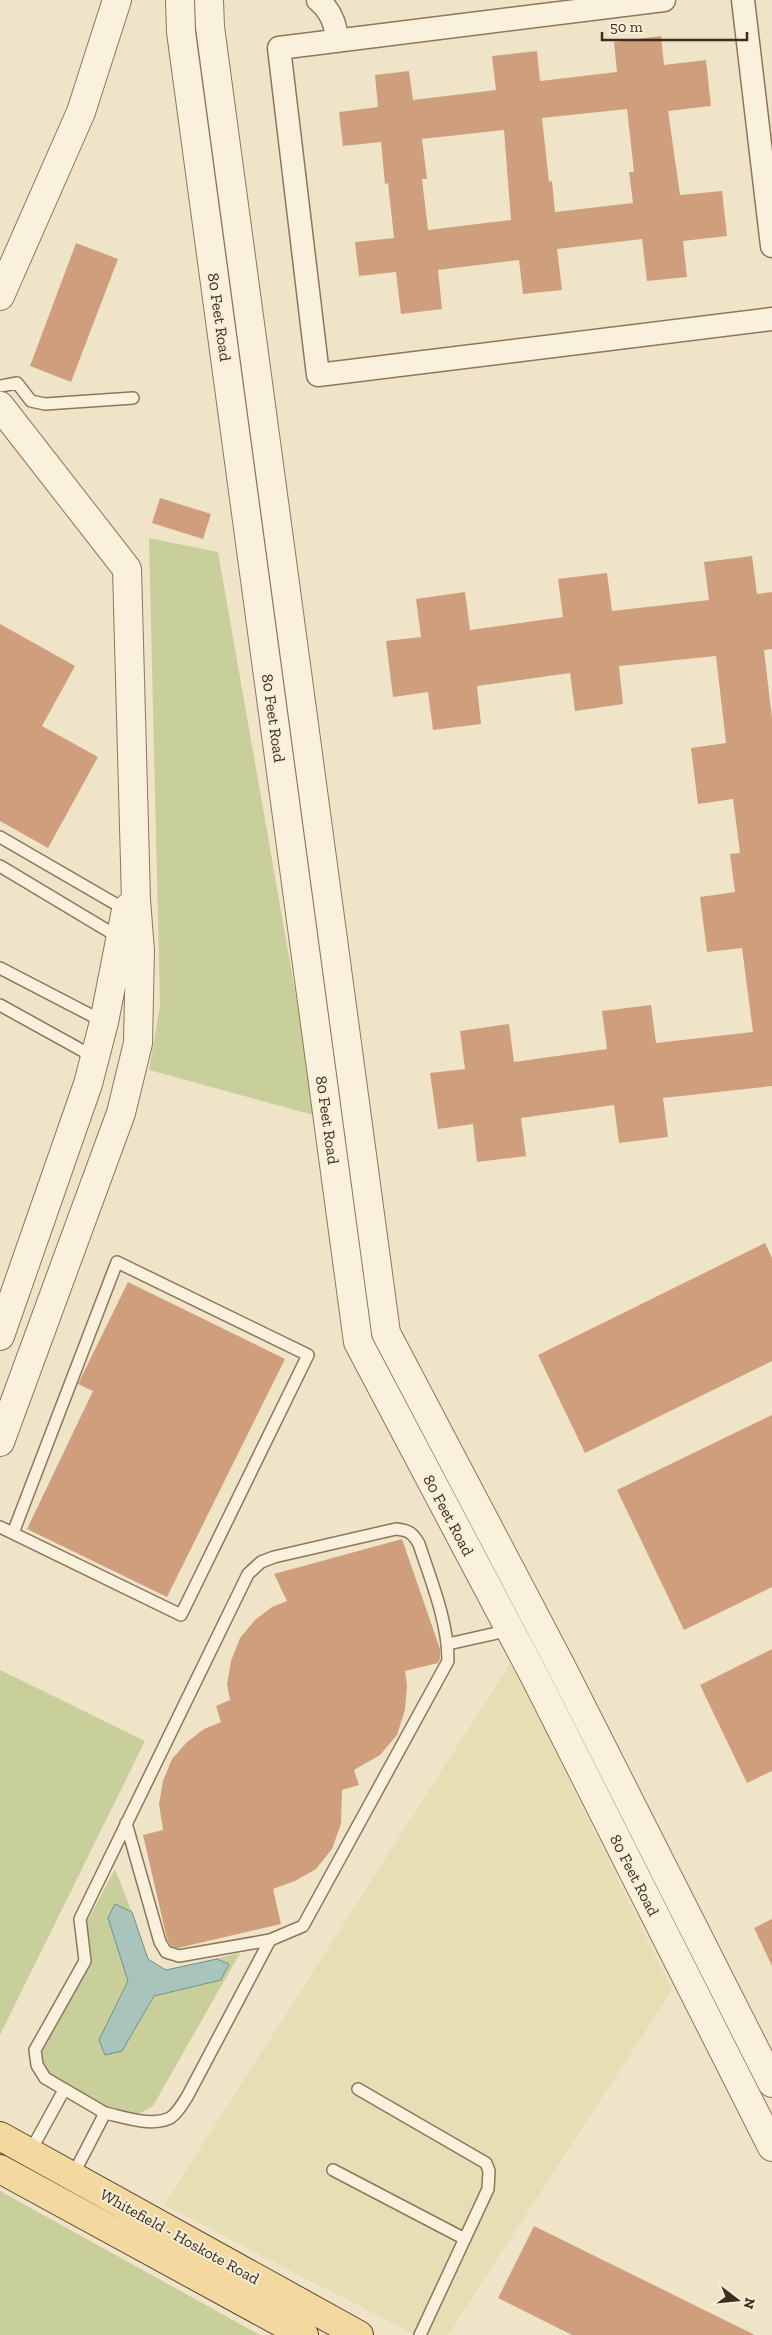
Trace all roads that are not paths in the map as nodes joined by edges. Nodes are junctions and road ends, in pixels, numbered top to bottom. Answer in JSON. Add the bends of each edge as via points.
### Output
{"nodes":[{"id":1,"x":117,"y":0,"type":"edge"},
{"id":2,"x":180,"y":0,"type":"edge"},
{"id":3,"x":209,"y":0,"type":"edge"},
{"id":4,"x":318,"y":0,"type":"edge"},
{"id":5,"x":664,"y":0,"type":"edge"},
{"id":6,"x":743,"y":0,"type":"edge"},
{"id":7,"x":337,"y":41,"type":"junction"},
{"id":8,"x":772,"y":246,"type":"edge"},
{"id":9,"x":0,"y":296,"type":"edge"},
{"id":10,"x":772,"y":319,"type":"edge"},
{"id":11,"x":0,"y":386,"type":"edge"},
{"id":12,"x":133,"y":398,"type":"dead end"},
{"id":13,"x":0,"y":406,"type":"edge"},
{"id":14,"x":0,"y":837,"type":"edge"},
{"id":15,"x":0,"y":866,"type":"edge"},
{"id":16,"x":131,"y":905,"type":"junction"},
{"id":17,"x":120,"y":938,"type":"junction"},
{"id":18,"x":0,"y":968,"type":"edge"},
{"id":19,"x":0,"y":1005,"type":"edge"},
{"id":20,"x":104,"y":1022,"type":"junction"},
{"id":21,"x":94,"y":1057,"type":"junction"},
{"id":22,"x":0,"y":1336,"type":"edge"},
{"id":23,"x":0,"y":1442,"type":"edge"},
{"id":24,"x":0,"y":1527,"type":"edge"},
{"id":25,"x":13,"y":1533,"type":"junction"},
{"id":26,"x":510,"y":1630,"type":"junction"},
{"id":27,"x":448,"y":1644,"type":"junction"},
{"id":28,"x":126,"y":1824,"type":"junction"},
{"id":29,"x":270,"y":1940,"type":"junction"},
{"id":30,"x":772,"y":2083,"type":"edge"},
{"id":31,"x":358,"y":2089,"type":"dead end"},
{"id":32,"x":64,"y":2090,"type":"junction"},
{"id":33,"x":105,"y":2113,"type":"junction"},
{"id":34,"x":0,"y":2136,"type":"edge"},
{"id":35,"x":772,"y":2147,"type":"edge"},
{"id":36,"x":30,"y":2152,"type":"junction"},
{"id":37,"x":0,"y":2169,"type":"edge"},
{"id":38,"x":332,"y":2170,"type":"dead end"},
{"id":39,"x":72,"y":2177,"type":"junction"},
{"id":40,"x":465,"y":2239,"type":"junction"},
{"id":41,"x":304,"y":2335,"type":"edge"},
{"id":42,"x":359,"y":2335,"type":"edge"},
{"id":43,"x":420,"y":2335,"type":"edge"}],
"edges":[{"from":1,"to":9,"type":"street","via":[[81,112]]},
{"from":2,"to":26,"type":"street","name":"80 Feet Road","via":[[181,32],[358,1342]]},
{"from":3,"to":30,"type":"street","name":"80 Feet Road","via":[[210,28],[386,1333],[557,1657]]},
{"from":4,"to":7,"type":"street","via":[[334,22]]},
{"from":5,"to":7,"type":"street"},
{"from":6,"to":8,"type":"street"},
{"from":7,"to":10,"type":"street","via":[[279,48],[318,375]]},
{"from":11,"to":12,"type":"lane","via":[[17,383],[30,401],[45,404]]},
{"from":13,"to":16,"type":"street","via":[[127,569]]},
{"from":14,"to":16,"type":"lane"},
{"from":15,"to":17,"type":"lane"},
{"from":16,"to":17,"type":"street"},
{"from":16,"to":23,"type":"street","via":[[140,951],[138,1043],[121,1113]]},
{"from":17,"to":20,"type":"street"},
{"from":18,"to":20,"type":"lane"},
{"from":19,"to":21,"type":"lane"},
{"from":20,"to":21,"type":"street"},
{"from":21,"to":22,"type":"street","via":[[88,1084]]},
{"from":24,"to":25,"type":"lane"},
{"from":25,"to":25,"type":"lane","via":[[181,1615],[308,1355],[117,1262]]},
{"from":26,"to":27,"type":"lane"},
{"from":26,"to":35,"type":"street","name":"80 Feet Road"},
{"from":27,"to":28,"type":"lane","via":[[419,1544],[412,1533],[396,1529],[274,1556],[261,1562],[248,1574]]},
{"from":27,"to":29,"type":"lane","via":[[448,1661],[309,1917],[303,1926]]},
{"from":28,"to":29,"type":"lane","via":[[160,1942],[166,1952],[179,1956]]},
{"from":28,"to":32,"type":"lane","via":[[80,1919],[85,1961],[35,2050],[37,2066],[44,2078]]},
{"from":29,"to":33,"type":"lane","via":[[187,2097],[171,2117],[157,2121],[136,2120]]},
{"from":31,"to":40,"type":"lane","via":[[486,2163],[488,2189]]},
{"from":32,"to":33,"type":"lane"},
{"from":32,"to":36,"type":"lane"},
{"from":33,"to":39,"type":"lane"},
{"from":34,"to":36,"type":"main road","name":"Whitefield - Hoskote Road"},
{"from":36,"to":39,"type":"main road","name":"Whitefield - Hoskote Road"},
{"from":37,"to":41,"type":"main road","name":"Whitefield - Hoskote Road"},
{"from":38,"to":40,"type":"lane"},
{"from":39,"to":42,"type":"main road","name":"Whitefield - Hoskote Road"},
{"from":40,"to":43,"type":"lane"}]}
